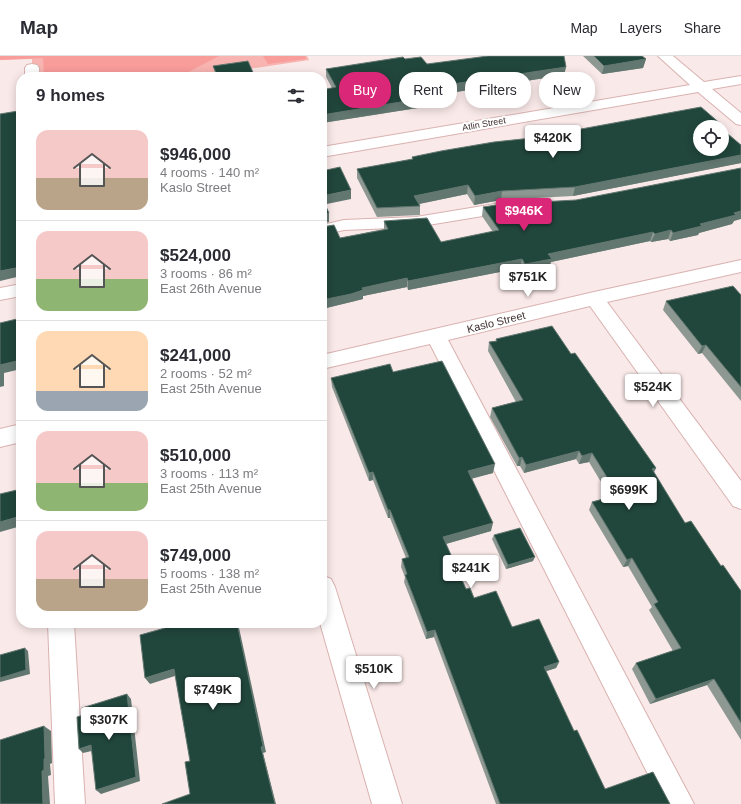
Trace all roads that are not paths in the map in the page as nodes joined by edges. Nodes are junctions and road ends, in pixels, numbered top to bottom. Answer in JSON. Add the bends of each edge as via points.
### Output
{"nodes":[{"id":1,"x":664,"y":56,"type":"edge"},
{"id":2,"x":741,"y":80,"type":"edge"},
{"id":3,"x":701,"y":87,"type":"junction"},
{"id":4,"x":741,"y":121,"type":"edge"},
{"id":5,"x":327,"y":151,"type":"edge"},
{"id":6,"x":530,"y":205,"type":"edge"},
{"id":7,"x":327,"y":229,"type":"edge"},
{"id":8,"x":741,"y":266,"type":"edge"},
{"id":9,"x":16,"y":291,"type":"edge"},
{"id":10,"x":0,"y":294,"type":"edge"},
{"id":11,"x":594,"y":298,"type":"junction"},
{"id":12,"x":436,"y":336,"type":"junction"},
{"id":13,"x":327,"y":361,"type":"edge"},
{"id":14,"x":16,"y":434,"type":"edge"},
{"id":15,"x":0,"y":438,"type":"edge"},
{"id":16,"x":741,"y":499,"type":"edge"},
{"id":17,"x":327,"y":604,"type":"edge"},
{"id":18,"x":61,"y":628,"type":"edge"},
{"id":19,"x":70,"y":804,"type":"edge"},
{"id":20,"x":387,"y":804,"type":"edge"},
{"id":21,"x":679,"y":804,"type":"edge"}],
"edges":[{"from":1,"to":3,"type":"street"},
{"from":2,"to":3,"type":"street","name":"Atlin Street"},
{"from":3,"to":4,"type":"street"},
{"from":3,"to":5,"type":"street","name":"Atlin Street"},
{"from":6,"to":7,"type":"street","via":[[501,206],[416,222],[344,225]]},
{"from":8,"to":11,"type":"street","name":"Kaslo Street"},
{"from":9,"to":10,"type":"street"},
{"from":11,"to":12,"type":"street","name":"Kaslo Street"},
{"from":11,"to":16,"type":"street"},
{"from":12,"to":13,"type":"street","name":"Kaslo Street"},
{"from":12,"to":21,"type":"street"},
{"from":14,"to":15,"type":"street"},
{"from":17,"to":20,"type":"street"},
{"from":18,"to":19,"type":"street"}]}
